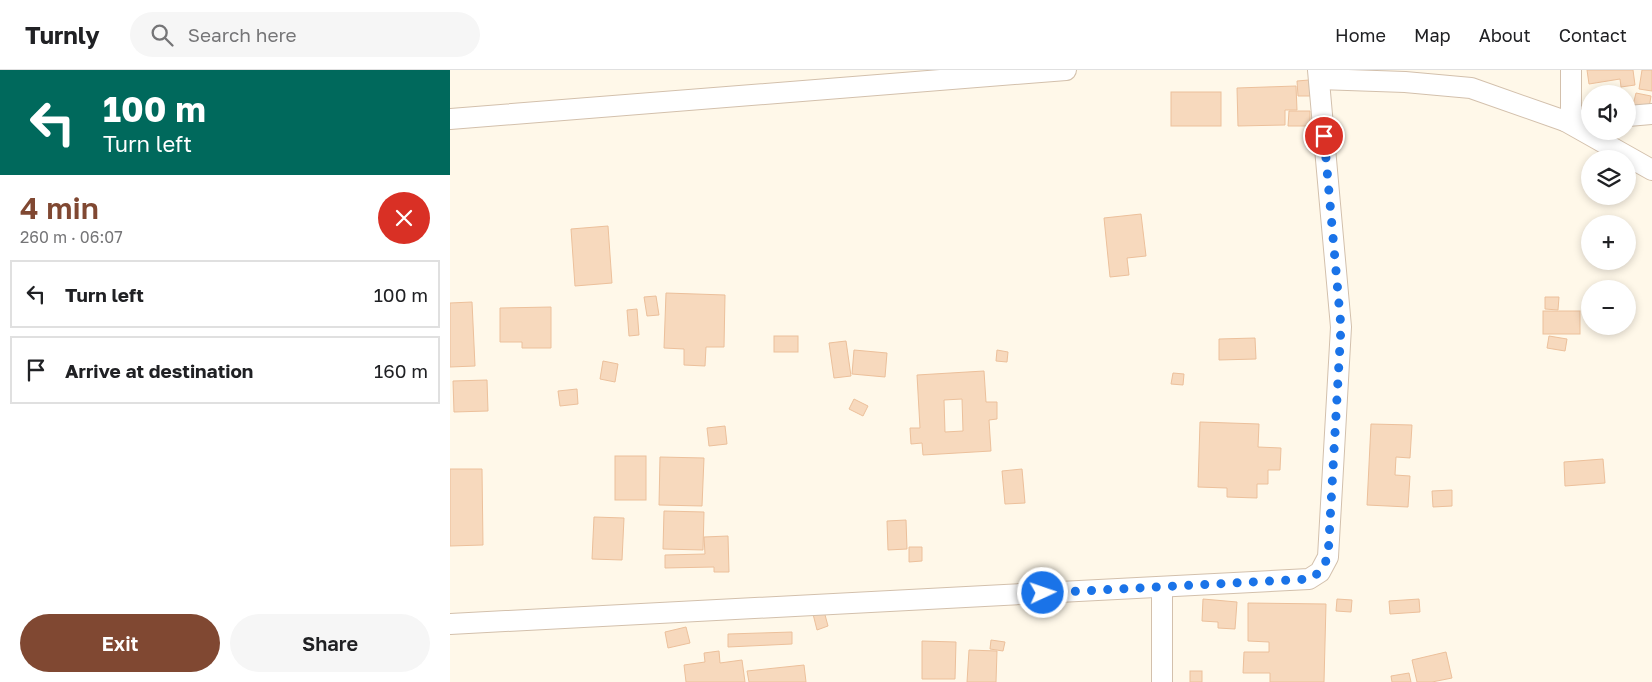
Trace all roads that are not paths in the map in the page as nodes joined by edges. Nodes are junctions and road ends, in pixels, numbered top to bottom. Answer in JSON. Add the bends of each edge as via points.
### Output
{"nodes":[{"id":1,"x":1066,"y":70,"type":"edge"},
{"id":2,"x":1570,"y":70,"type":"edge"},
{"id":3,"x":1318,"y":74,"type":"edge"},
{"id":4,"x":1652,"y":114,"type":"edge"},
{"id":5,"x":1636,"y":115,"type":"edge"},
{"id":6,"x":450,"y":119,"type":"edge"},
{"id":7,"x":1575,"y":120,"type":"edge"},
{"id":8,"x":1652,"y":170,"type":"edge"},
{"id":9,"x":1162,"y":587,"type":"junction"},
{"id":10,"x":450,"y":624,"type":"edge"},
{"id":11,"x":1162,"y":682,"type":"edge"}],
"edges":[{"from":1,"to":6,"type":"street"},
{"from":2,"to":7,"type":"street"},
{"from":3,"to":7,"type":"street","via":[[1471,88]]},
{"from":3,"to":9,"type":"street","via":[[1341,327],[1328,557],[1320,572],[1309,579]]},
{"from":4,"to":5,"type":"street"},
{"from":7,"to":8,"type":"street"},
{"from":9,"to":10,"type":"street"},
{"from":9,"to":11,"type":"street"}]}
